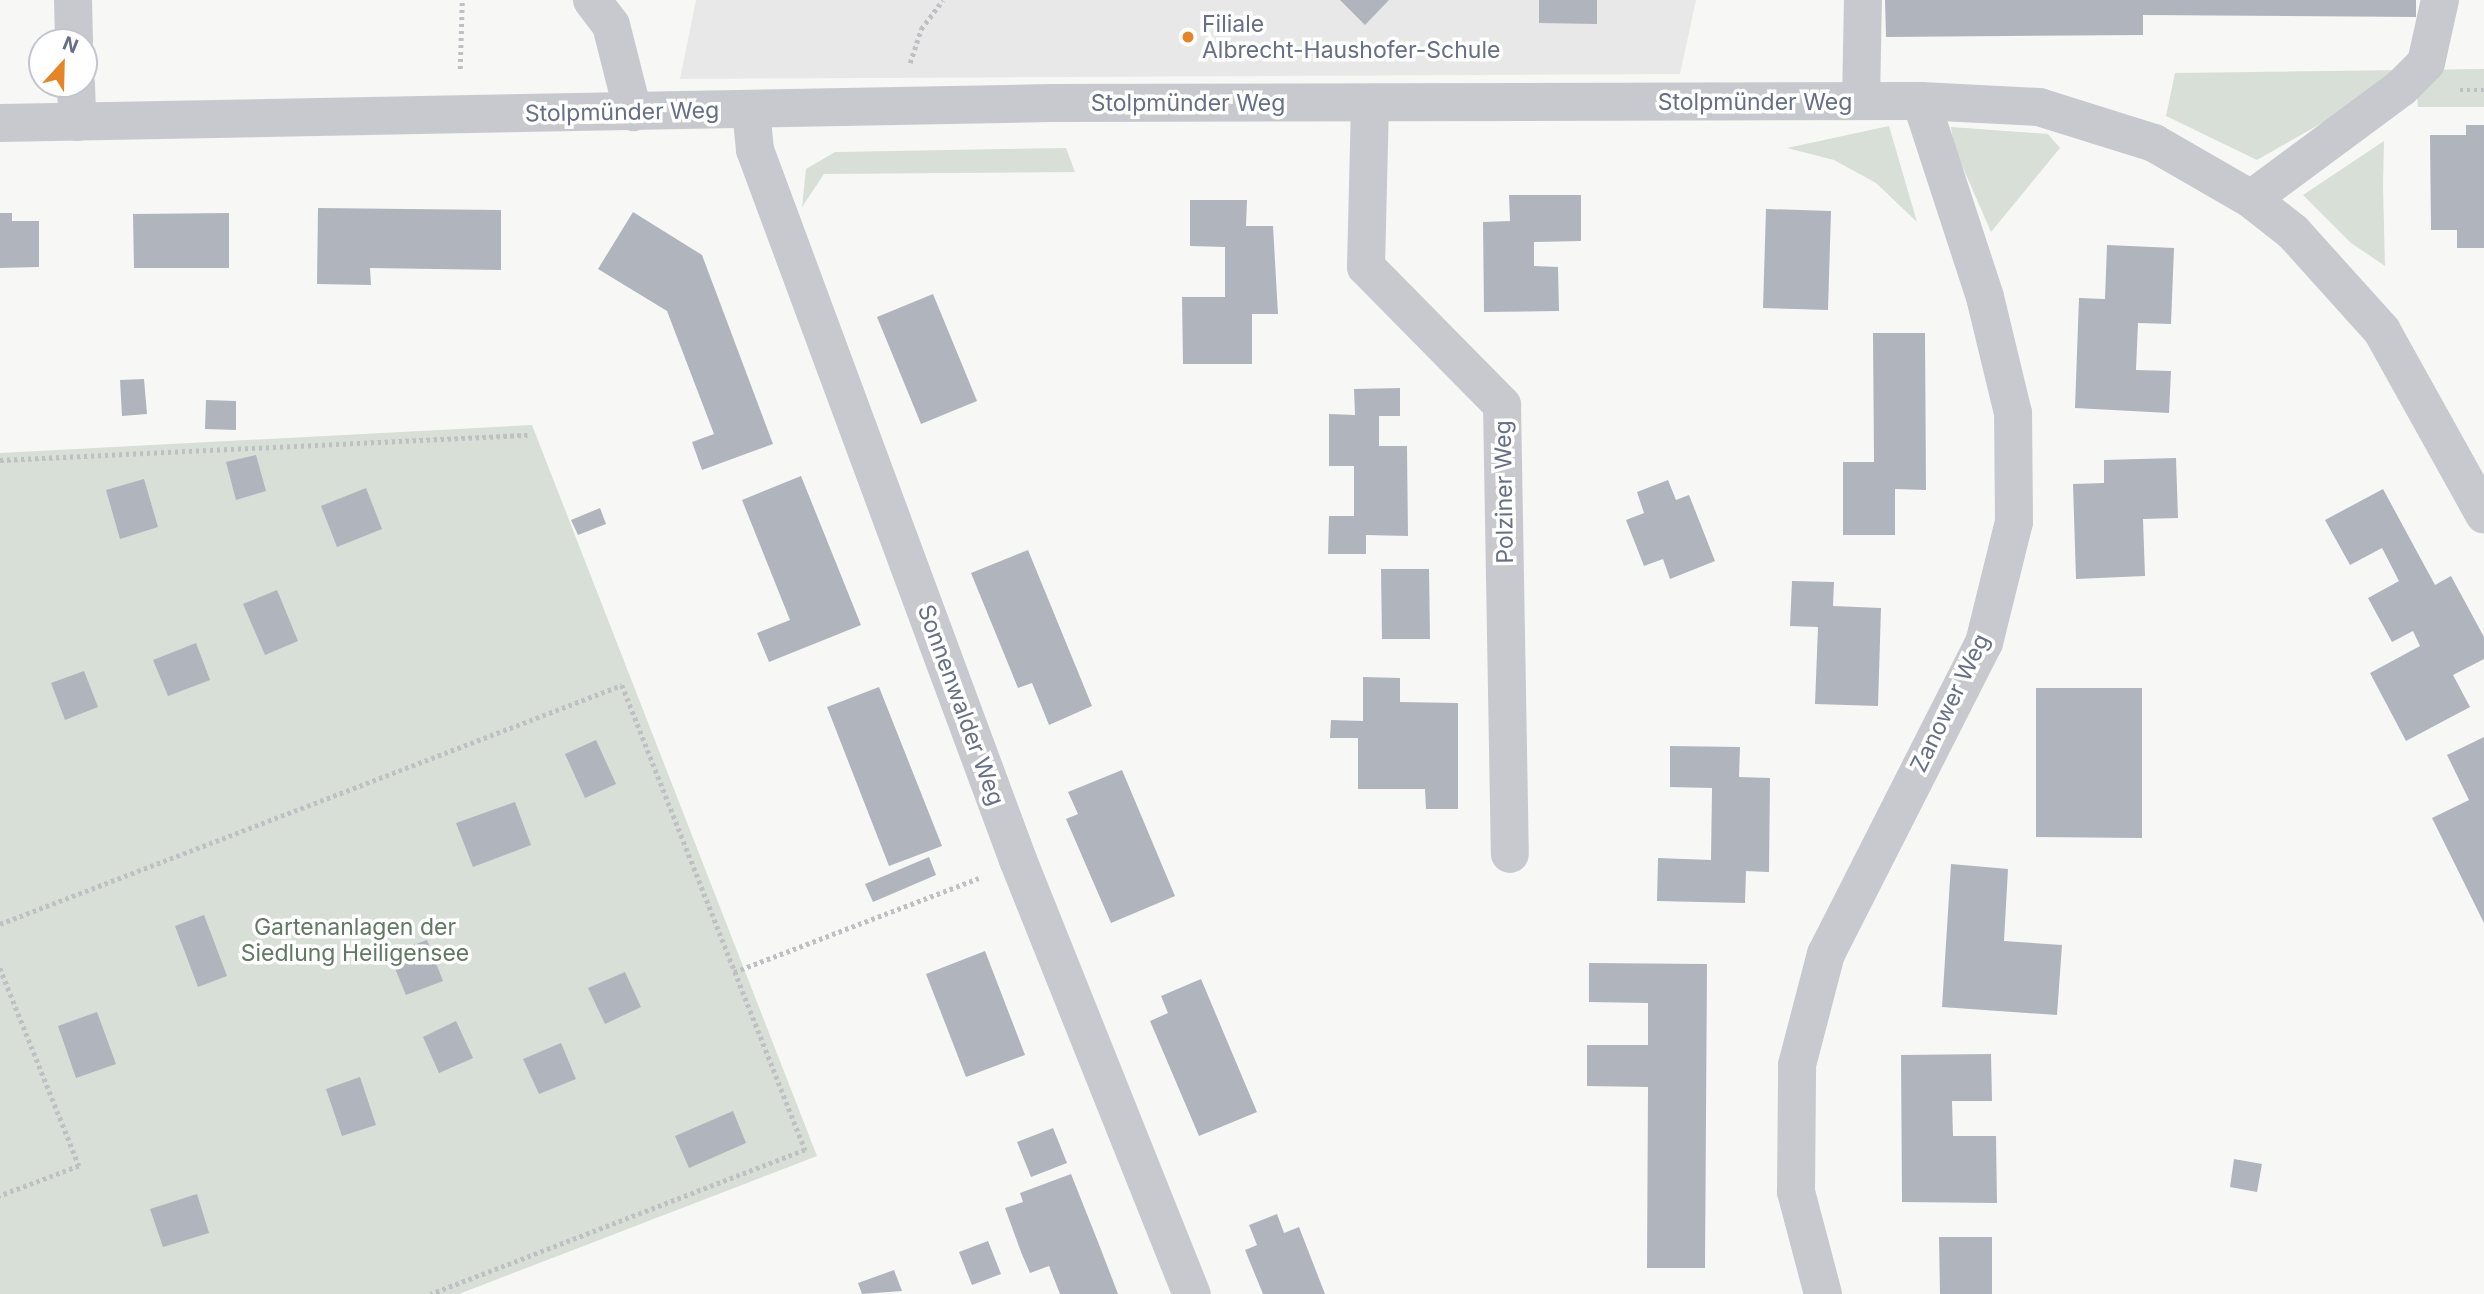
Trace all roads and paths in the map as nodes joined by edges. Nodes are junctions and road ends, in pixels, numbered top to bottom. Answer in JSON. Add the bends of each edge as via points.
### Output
{"nodes":[{"id":1,"x":73,"y":0,"type":"edge"},
{"id":2,"x":462,"y":0,"type":"edge"},
{"id":3,"x":592,"y":0,"type":"edge"},
{"id":4,"x":943,"y":0,"type":"edge"},
{"id":5,"x":1863,"y":0,"type":"edge"},
{"id":6,"x":2440,"y":0,"type":"edge"},
{"id":7,"x":74,"y":28,"type":"edge"},
{"id":8,"x":921,"y":29,"type":"dead end"},
{"id":9,"x":76,"y":98,"type":"edge"},
{"id":10,"x":1861,"y":101,"type":"junction"},
{"id":11,"x":1921,"y":101,"type":"junction"},
{"id":12,"x":1370,"y":103,"type":"junction"},
{"id":13,"x":751,"y":110,"type":"junction"},
{"id":14,"x":633,"y":112,"type":"junction"},
{"id":15,"x":458,"y":116,"type":"junction"},
{"id":16,"x":77,"y":122,"type":"junction"},
{"id":17,"x":0,"y":123,"type":"edge"},
{"id":18,"x":2251,"y":199,"type":"junction"},
{"id":19,"x":527,"y":435,"type":"dead end"},
{"id":20,"x":0,"y":460,"type":"edge"},
{"id":21,"x":2484,"y":514,"type":"edge"},
{"id":22,"x":1510,"y":853,"type":"dead end"},
{"id":23,"x":1018,"y":860,"type":"junction"},
{"id":24,"x":0,"y":924,"type":"edge"},
{"id":25,"x":0,"y":968,"type":"edge"},
{"id":26,"x":734,"y":972,"type":"junction"},
{"id":27,"x":0,"y":1196,"type":"edge"},
{"id":28,"x":431,"y":1294,"type":"edge"},
{"id":29,"x":1192,"y":1294,"type":"edge"},
{"id":30,"x":1823,"y":1294,"type":"edge"}],
"edges":[{"from":1,"to":7,"type":"street"},
{"from":2,"to":15,"type":"path"},
{"from":3,"to":14,"type":"street","via":[[611,25]]},
{"from":4,"to":8,"type":"path"},
{"from":5,"to":10,"type":"street"},
{"from":6,"to":18,"type":"street","via":[[2426,63],[2401,89]]},
{"from":9,"to":16,"type":"street"},
{"from":10,"to":11,"type":"street","name":"Stolpmünder Weg"},
{"from":10,"to":12,"type":"street","name":"Stolpmünder Weg"},
{"from":11,"to":18,"type":"street","name":"Stolpmünder Weg","via":[[2039,107],[2154,144]]},
{"from":11,"to":30,"type":"street","name":"Zanower Weg","via":[[1985,297],[2013,412],[2014,522],[1984,643],[1826,954],[1797,1065],[1796,1192]]},
{"from":12,"to":13,"type":"street","name":"Stolpmünder Weg"},
{"from":12,"to":22,"type":"street","name":"Polziner Weg","via":[[1366,267],[1502,405]]},
{"from":13,"to":14,"type":"street","name":"Stolpmünder Weg"},
{"from":13,"to":23,"type":"street","name":"Sonnenwalder Weg","via":[[755,150]]},
{"from":14,"to":15,"type":"street","name":"Stolpmünder Weg"},
{"from":15,"to":16,"type":"street","name":"Stolpmünder Weg"},
{"from":16,"to":17,"type":"street","name":"Stolpmünder Weg"},
{"from":18,"to":21,"type":"street","name":"Stolpmünder Weg","via":[[2331,268],[2382,331]]},
{"from":19,"to":20,"type":"path"},
{"from":23,"to":26,"type":"path"},
{"from":23,"to":29,"type":"street","name":"Sonnenwalder Weg"},
{"from":24,"to":26,"type":"path","via":[[622,685]]},
{"from":25,"to":27,"type":"path","via":[[79,1166]]},
{"from":26,"to":28,"type":"path","via":[[805,1150]]}]}
